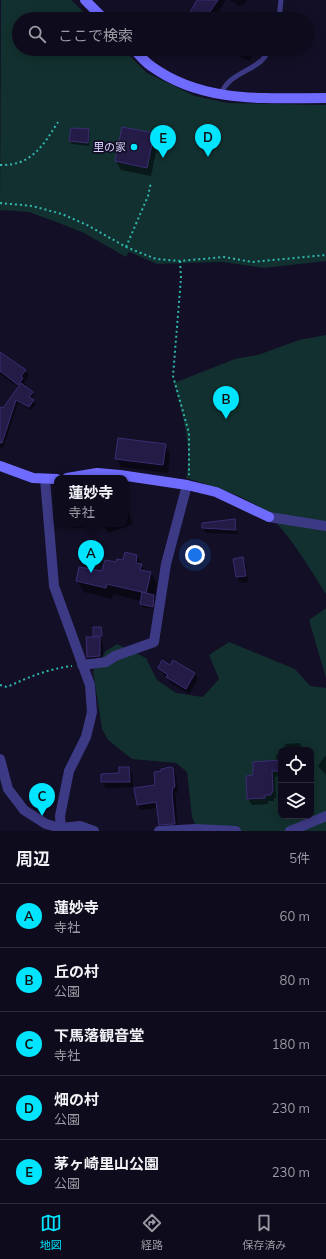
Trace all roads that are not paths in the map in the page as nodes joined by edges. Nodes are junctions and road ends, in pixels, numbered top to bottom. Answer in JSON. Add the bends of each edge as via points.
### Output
{"nodes":[{"id":1,"x":85,"y":0,"type":"edge"},
{"id":2,"x":281,"y":0,"type":"edge"},
{"id":3,"x":97,"y":12,"type":"edge"},
{"id":4,"x":280,"y":12,"type":"edge"},
{"id":5,"x":141,"y":56,"type":"edge"},
{"id":6,"x":265,"y":56,"type":"edge"},
{"id":7,"x":221,"y":96,"type":"junction"},
{"id":8,"x":326,"y":98,"type":"edge"},
{"id":9,"x":0,"y":466,"type":"edge"},
{"id":10,"x":85,"y":475,"type":"edge"},
{"id":11,"x":126,"y":475,"type":"edge"},
{"id":12,"x":128,"y":475,"type":"edge"},
{"id":13,"x":46,"y":479,"type":"junction"},
{"id":14,"x":54,"y":479,"type":"edge"},
{"id":15,"x":187,"y":486,"type":"junction"},
{"id":16,"x":326,"y":526,"type":"edge"},
{"id":17,"x":82,"y":665,"type":"junction"},
{"id":18,"x":0,"y":759,"type":"edge"},
{"id":19,"x":4,"y":790,"type":"edge"},
{"id":20,"x":326,"y":816,"type":"edge"},
{"id":21,"x":61,"y":828,"type":"junction"},
{"id":22,"x":94,"y":831,"type":"edge"},
{"id":23,"x":160,"y":831,"type":"edge"},
{"id":24,"x":236,"y":831,"type":"edge"},
{"id":25,"x":290,"y":831,"type":"edge"}],
"edges":[{"from":1,"to":3,"type":"street"},
{"from":2,"to":4,"type":"lane"},
{"from":5,"to":7,"type":"street","via":[[150,66],[171,78]]},
{"from":6,"to":7,"type":"lane","via":[[231,80],[223,88]]},
{"from":7,"to":8,"type":"street"},
{"from":9,"to":13,"type":"street","via":[[33,478]]},
{"from":10,"to":11,"type":"street"},
{"from":12,"to":15,"type":"street"},
{"from":13,"to":14,"type":"street"},
{"from":13,"to":17,"type":"street","via":[[54,586]]},
{"from":15,"to":16,"type":"street","via":[[216,492],[269,517]]},
{"from":15,"to":17,"type":"street","via":[[166,564],[154,642],[115,656],[106,662]]},
{"from":17,"to":21,"type":"street","via":[[90,685],[92,712],[86,737],[69,771],[60,816]]},
{"from":18,"to":19,"type":"street"},
{"from":19,"to":21,"type":"street","via":[[24,810],[46,824]]},
{"from":20,"to":25,"type":"street"},
{"from":21,"to":22,"type":"street","via":[[80,826]]},
{"from":23,"to":24,"type":"street"}]}
